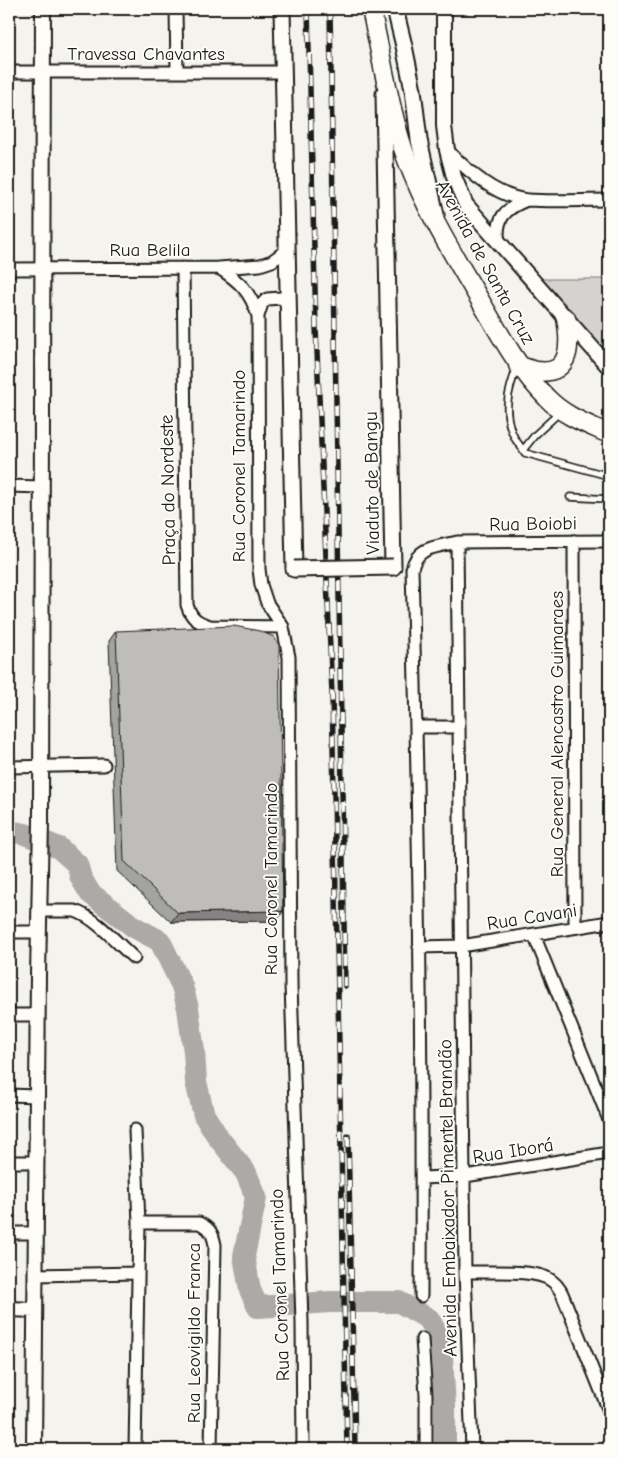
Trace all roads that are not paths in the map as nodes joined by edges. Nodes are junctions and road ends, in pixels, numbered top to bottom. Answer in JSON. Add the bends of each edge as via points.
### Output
{"nodes":[{"id":1,"x":43,"y":9,"type":"edge"},
{"id":2,"x":176,"y":9,"type":"edge"},
{"id":3,"x":282,"y":9,"type":"edge"},
{"id":4,"x":371,"y":9,"type":"edge"},
{"id":5,"x":395,"y":9,"type":"edge"},
{"id":6,"x":444,"y":9,"type":"edge"},
{"id":7,"x":384,"y":67,"type":"junction"},
{"id":8,"x":9,"y":72,"type":"edge"},
{"id":9,"x":42,"y":72,"type":"junction"},
{"id":10,"x":177,"y":72,"type":"junction"},
{"id":11,"x":284,"y":72,"type":"junction"},
{"id":12,"x":447,"y":150,"type":"junction"},
{"id":13,"x":527,"y":200,"type":"junction"},
{"id":14,"x":609,"y":200,"type":"edge"},
{"id":15,"x":440,"y":232,"type":"junction"},
{"id":16,"x":499,"y":244,"type":"junction"},
{"id":17,"x":287,"y":250,"type":"junction"},
{"id":18,"x":42,"y":268,"type":"junction"},
{"id":19,"x":183,"y":268,"type":"junction"},
{"id":20,"x":219,"y":268,"type":"junction"},
{"id":21,"x":9,"y":269,"type":"edge"},
{"id":22,"x":288,"y":308,"type":"junction"},
{"id":23,"x":258,"y":316,"type":"junction"},
{"id":24,"x":566,"y":318,"type":"junction"},
{"id":25,"x":518,"y":365,"type":"junction"},
{"id":26,"x":609,"y":367,"type":"edge"},
{"id":27,"x":562,"y":410,"type":"junction"},
{"id":28,"x":609,"y":434,"type":"edge"},
{"id":29,"x":524,"y":450,"type":"junction"},
{"id":30,"x":609,"y":476,"type":"edge"},
{"id":31,"x":9,"y":486,"type":"edge"},
{"id":32,"x":41,"y":486,"type":"junction"},
{"id":33,"x":570,"y":497,"type":"dead end"},
{"id":34,"x":609,"y":499,"type":"edge"},
{"id":35,"x":609,"y":540,"type":"edge"},
{"id":36,"x":574,"y":541,"type":"junction"},
{"id":37,"x":457,"y":542,"type":"junction"},
{"id":38,"x":283,"y":627,"type":"junction"},
{"id":39,"x":417,"y":727,"type":"junction"},
{"id":40,"x":459,"y":727,"type":"junction"},
{"id":41,"x":104,"y":765,"type":"dead end"},
{"id":42,"x":42,"y":766,"type":"junction"},
{"id":43,"x":9,"y":767,"type":"edge"},
{"id":44,"x":39,"y":911,"type":"junction"},
{"id":45,"x":609,"y":922,"type":"edge"},
{"id":46,"x":576,"y":927,"type":"junction"},
{"id":47,"x":9,"y":932,"type":"edge"},
{"id":48,"x":38,"y":932,"type":"junction"},
{"id":49,"x":534,"y":935,"type":"junction"},
{"id":50,"x":461,"y":946,"type":"junction"},
{"id":51,"x":419,"y":947,"type":"junction"},
{"id":52,"x":134,"y":958,"type":"dead end"},
{"id":53,"x":9,"y":1014,"type":"edge"},
{"id":54,"x":38,"y":1015,"type":"junction"},
{"id":55,"x":9,"y":1095,"type":"edge"},
{"id":56,"x":37,"y":1096,"type":"junction"},
{"id":57,"x":609,"y":1120,"type":"edge"},
{"id":58,"x":135,"y":1130,"type":"dead end"},
{"id":59,"x":609,"y":1153,"type":"edge"},
{"id":60,"x":9,"y":1162,"type":"edge"},
{"id":61,"x":36,"y":1162,"type":"junction"},
{"id":62,"x":465,"y":1176,"type":"junction"},
{"id":63,"x":422,"y":1178,"type":"junction"},
{"id":64,"x":139,"y":1223,"type":"junction"},
{"id":65,"x":9,"y":1233,"type":"edge"},
{"id":66,"x":35,"y":1233,"type":"junction"},
{"id":67,"x":465,"y":1272,"type":"junction"},
{"id":68,"x":138,"y":1273,"type":"junction"},
{"id":69,"x":35,"y":1275,"type":"junction"},
{"id":70,"x":421,"y":1296,"type":"dead end"},
{"id":71,"x":9,"y":1309,"type":"edge"},
{"id":72,"x":34,"y":1310,"type":"junction"},
{"id":73,"x":422,"y":1339,"type":"dead end"},
{"id":74,"x":609,"y":1411,"type":"edge"},
{"id":75,"x":34,"y":1449,"type":"edge"},
{"id":76,"x":135,"y":1449,"type":"edge"},
{"id":77,"x":211,"y":1449,"type":"edge"},
{"id":78,"x":303,"y":1449,"type":"edge"},
{"id":79,"x":426,"y":1449,"type":"edge"},
{"id":80,"x":472,"y":1449,"type":"edge"}],
"edges":[{"from":1,"to":9,"type":"street"},
{"from":2,"to":10,"type":"street"},
{"from":3,"to":11,"type":"main road"},
{"from":4,"to":7,"type":"main road","name":"Avenida de Santa Cruz"},
{"from":5,"to":15,"type":"main road"},
{"from":6,"to":12,"type":"street","name":"Avenida de Santa Cruz"},
{"from":7,"to":15,"type":"main road","name":"Avenida de Santa Cruz","via":[[407,158]]},
{"from":7,"to":22,"type":"main road","name":"Viaduto de Bangu","bridge":true,"via":[[393,567],[294,569]]},
{"from":8,"to":9,"type":"street","name":"Travessa Chavantes"},
{"from":9,"to":10,"type":"street","name":"Travessa Chavantes"},
{"from":9,"to":18,"type":"street"},
{"from":10,"to":11,"type":"street","name":"Travessa Chavantes"},
{"from":11,"to":17,"type":"main road"},
{"from":12,"to":13,"type":"street","via":[[492,187]]},
{"from":12,"to":16,"type":"street","name":"Avenida de Santa Cruz","via":[[466,205]]},
{"from":13,"to":14,"type":"street"},
{"from":13,"to":16,"type":"street","via":[[514,205],[499,222]]},
{"from":15,"to":25,"type":"main road","name":"Avenida de Santa Cruz"},
{"from":16,"to":24,"type":"street","name":"Avenida de Santa Cruz"},
{"from":17,"to":20,"type":"street","name":"Rua Belila","via":[[260,265]]},
{"from":17,"to":22,"type":"main road"},
{"from":18,"to":19,"type":"street","name":"Rua Belila"},
{"from":18,"to":21,"type":"street","name":"Rua Belila"},
{"from":18,"to":32,"type":"street"},
{"from":19,"to":20,"type":"street","name":"Rua Belila"},
{"from":19,"to":38,"type":"street","name":"Praça do Nordeste","via":[[187,605],[190,615],[199,623],[210,626]]},
{"from":20,"to":23,"type":"street","name":"Rua Coronel Tamarindo","via":[[246,290]]},
{"from":22,"to":23,"type":"street","via":[[281,298],[267,299]]},
{"from":23,"to":38,"type":"street","name":"Rua Coronel Tamarindo","via":[[259,568],[267,603]]},
{"from":24,"to":25,"type":"main road","via":[[570,345],[561,365],[552,370],[538,371]]},
{"from":24,"to":26,"type":"street","name":"Avenida de Santa Cruz"},
{"from":25,"to":27,"type":"main road","name":"Avenida de Santa Cruz"},
{"from":25,"to":29,"type":"lane","via":[[509,389],[507,413],[514,437]]},
{"from":27,"to":28,"type":"main road","name":"Avenida de Santa Cruz","via":[[580,422]]},
{"from":27,"to":29,"type":"lane"},
{"from":29,"to":30,"type":"lane","via":[[529,456]]},
{"from":31,"to":32,"type":"street"},
{"from":32,"to":42,"type":"street"},
{"from":33,"to":34,"type":"lane"},
{"from":35,"to":36,"type":"street","name":"Rua Boiobi"},
{"from":36,"to":37,"type":"street","name":"Rua Boiobi"},
{"from":36,"to":46,"type":"street","name":"Rua General Alencastro Guimaraes"},
{"from":37,"to":39,"type":"street","name":"Avenida Embaixador Pimentel Brandão","via":[[420,553],[412,570]]},
{"from":37,"to":40,"type":"street","name":"Avenida Embaixador Pimentel Brandão"},
{"from":38,"to":78,"type":"street","name":"Rua Coronel Tamarindo","via":[[289,657],[291,984]]},
{"from":39,"to":40,"type":"street"},
{"from":39,"to":51,"type":"street","name":"Avenida Embaixador Pimentel Brandão"},
{"from":40,"to":50,"type":"street","name":"Avenida Embaixador Pimentel Brandão"},
{"from":41,"to":42,"type":"street"},
{"from":42,"to":43,"type":"street"},
{"from":42,"to":44,"type":"street"},
{"from":44,"to":48,"type":"street"},
{"from":44,"to":52,"type":"street","via":[[80,912]]},
{"from":45,"to":46,"type":"street","name":"Rua Cavani"},
{"from":46,"to":49,"type":"street","name":"Rua Cavani"},
{"from":47,"to":48,"type":"street"},
{"from":48,"to":54,"type":"street"},
{"from":49,"to":50,"type":"street","name":"Rua Cavani"},
{"from":49,"to":57,"type":"street"},
{"from":50,"to":51,"type":"street"},
{"from":50,"to":62,"type":"street","name":"Avenida Embaixador Pimentel Brandão"},
{"from":51,"to":63,"type":"street","name":"Avenida Embaixador Pimentel Brandão"},
{"from":53,"to":54,"type":"street"},
{"from":54,"to":56,"type":"street"},
{"from":55,"to":56,"type":"street"},
{"from":56,"to":61,"type":"street"},
{"from":58,"to":64,"type":"street"},
{"from":59,"to":62,"type":"street","name":"Rua Iborá"},
{"from":60,"to":61,"type":"street"},
{"from":61,"to":66,"type":"street"},
{"from":62,"to":63,"type":"street","name":"Rua Iborá"},
{"from":62,"to":67,"type":"street","name":"Avenida Embaixador Pimentel Brandão"},
{"from":63,"to":70,"type":"street","name":"Avenida Embaixador Pimentel Brandão"},
{"from":64,"to":68,"type":"street"},
{"from":64,"to":77,"type":"street","name":"Rua Leovigildo Franca","via":[[199,1223],[208,1227],[213,1235]]},
{"from":65,"to":66,"type":"street"},
{"from":66,"to":69,"type":"street"},
{"from":67,"to":74,"type":"street","via":[[529,1273],[552,1280],[566,1300]]},
{"from":67,"to":80,"type":"street","name":"Avenida Embaixador Pimentel Brandão"},
{"from":68,"to":69,"type":"street"},
{"from":68,"to":76,"type":"street"},
{"from":69,"to":72,"type":"street"},
{"from":71,"to":72,"type":"street"},
{"from":72,"to":75,"type":"street"},
{"from":73,"to":79,"type":"street","name":"Avenida Embaixador Pimentel Brandão"}]}
